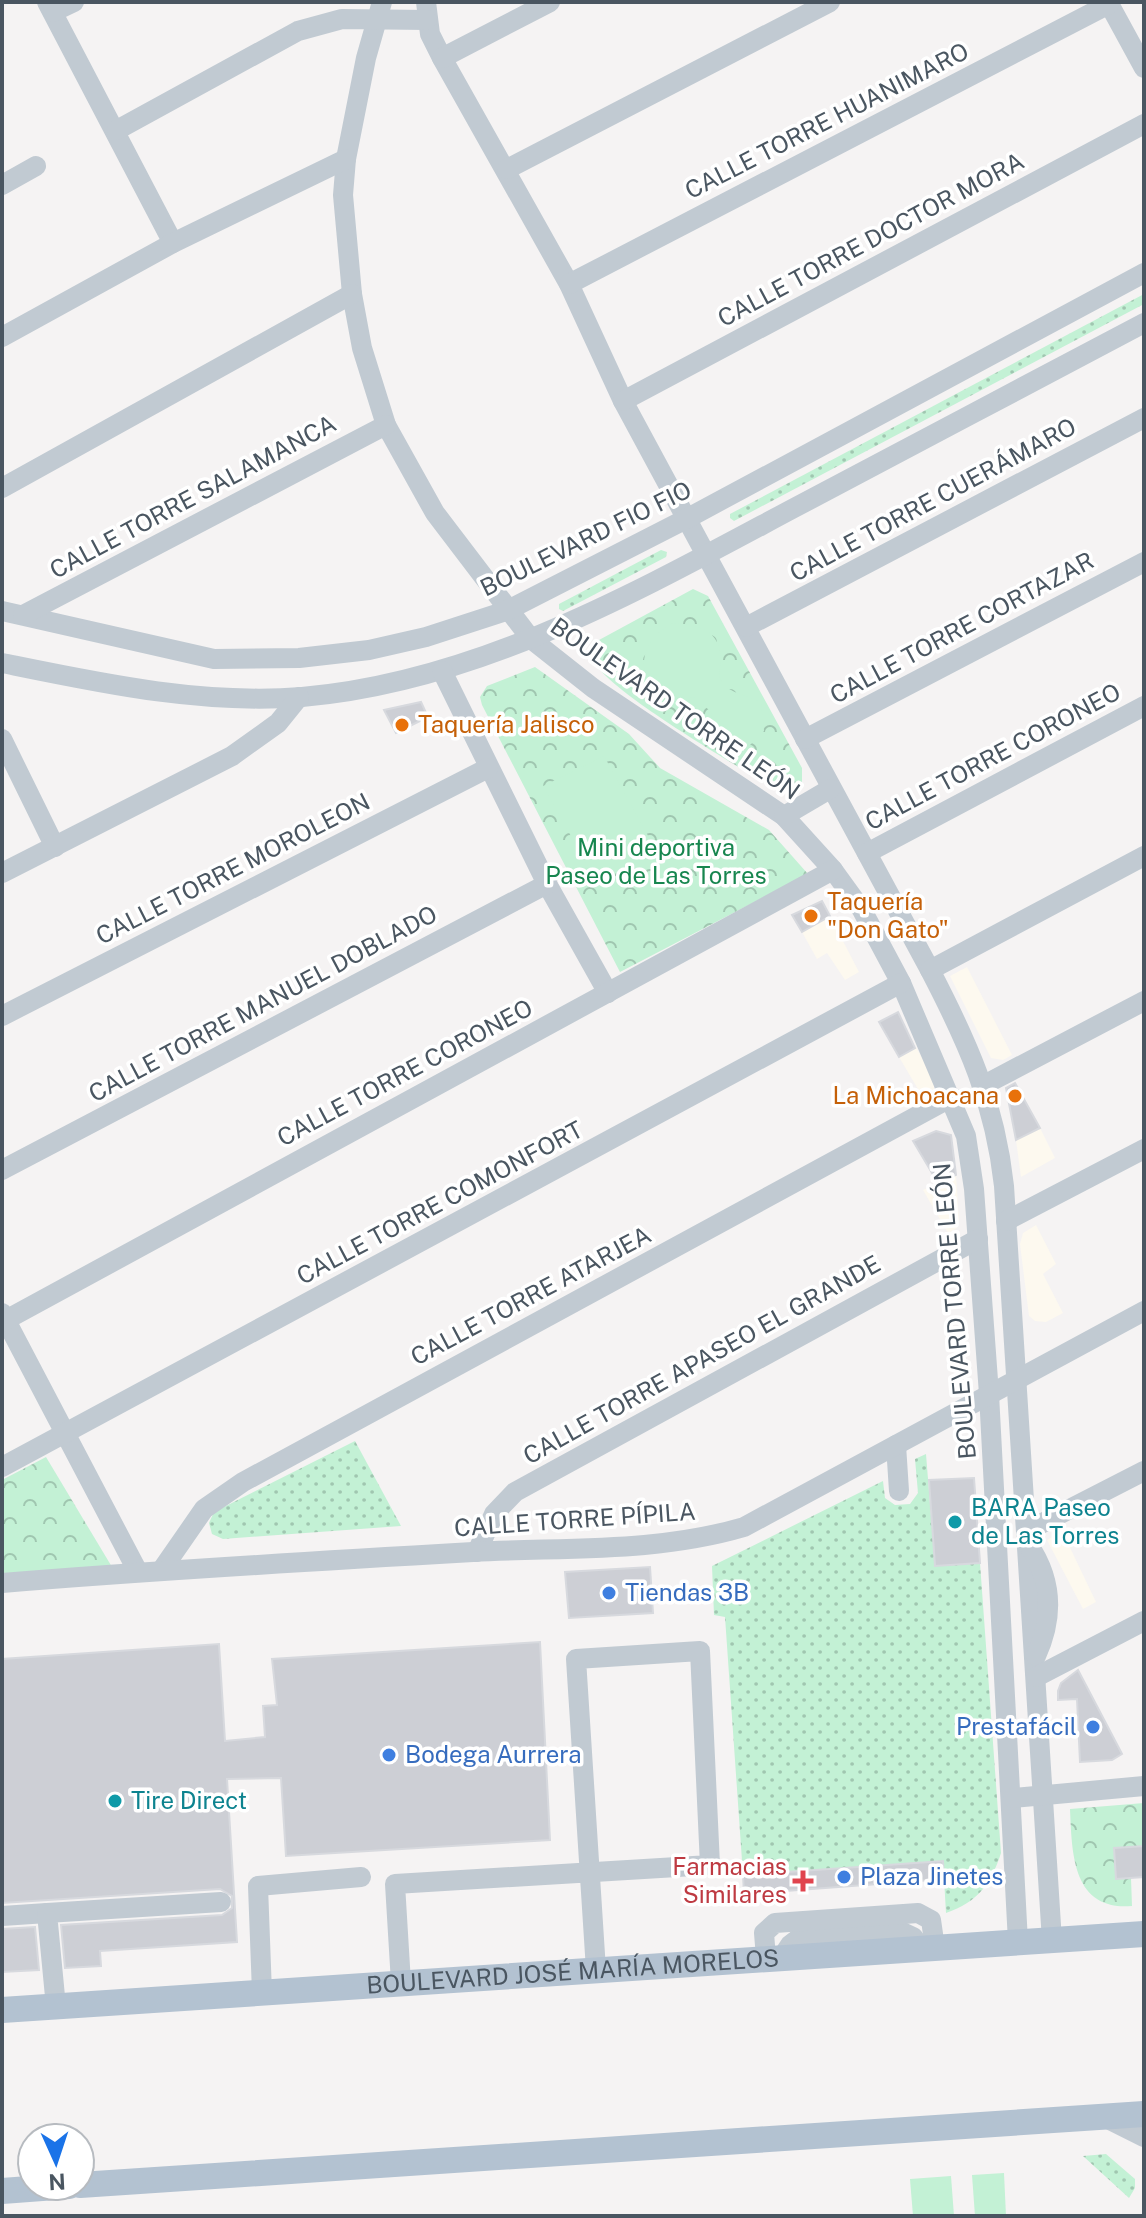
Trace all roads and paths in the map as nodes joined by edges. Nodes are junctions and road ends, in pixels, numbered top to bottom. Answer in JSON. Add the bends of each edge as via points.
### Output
{"nodes":[{"id":1,"x":74,"y":2,"type":"edge"},
{"id":2,"x":550,"y":2,"type":"edge"},
{"id":3,"x":830,"y":2,"type":"edge"},
{"id":4,"x":1109,"y":3,"type":"edge"},
{"id":5,"x":50,"y":7,"type":"edge"},
{"id":6,"x":380,"y":10,"type":"edge"},
{"id":7,"x":426,"y":11,"type":"edge"},
{"id":8,"x":442,"y":58,"type":"junction"},
{"id":9,"x":1144,"y":68,"type":"edge"},
{"id":10,"x":1144,"y":124,"type":"edge"},
{"id":11,"x":117,"y":130,"type":"junction"},
{"id":12,"x":346,"y":159,"type":"junction"},
{"id":13,"x":36,"y":166,"type":"dead end"},
{"id":14,"x":507,"y":169,"type":"junction"},
{"id":15,"x":2,"y":185,"type":"edge"},
{"id":16,"x":173,"y":243,"type":"junction"},
{"id":17,"x":1144,"y":273,"type":"edge"},
{"id":18,"x":569,"y":284,"type":"junction"},
{"id":19,"x":352,"y":294,"type":"junction"},
{"id":20,"x":1144,"y":323,"type":"edge"},
{"id":21,"x":2,"y":337,"type":"edge"},
{"id":22,"x":623,"y":401,"type":"junction"},
{"id":23,"x":1144,"y":418,"type":"edge"},
{"id":24,"x":386,"y":425,"type":"junction"},
{"id":25,"x":2,"y":488,"type":"edge"},
{"id":26,"x":688,"y":518,"type":"junction"},
{"id":27,"x":706,"y":555,"type":"junction"},
{"id":28,"x":1144,"y":562,"type":"edge"},
{"id":29,"x":2,"y":611,"type":"edge"},
{"id":30,"x":506,"y":611,"type":"junction"},
{"id":31,"x":23,"y":615,"type":"junction"},
{"id":32,"x":746,"y":627,"type":"junction"},
{"id":33,"x":531,"y":639,"type":"junction"},
{"id":34,"x":2,"y":663,"type":"edge"},
{"id":35,"x":442,"y":671,"type":"junction"},
{"id":36,"x":299,"y":697,"type":"junction"},
{"id":37,"x":1144,"y":706,"type":"edge"},
{"id":38,"x":2,"y":739,"type":"edge"},
{"id":39,"x":805,"y":739,"type":"junction"},
{"id":40,"x":488,"y":768,"type":"junction"},
{"id":41,"x":830,"y":789,"type":"junction"},
{"id":42,"x":784,"y":816,"type":"junction"},
{"id":43,"x":55,"y":847,"type":"junction"},
{"id":44,"x":867,"y":853,"type":"junction"},
{"id":45,"x":1144,"y":856,"type":"edge"},
{"id":46,"x":833,"y":870,"type":"junction"},
{"id":47,"x":2,"y":873,"type":"edge"},
{"id":48,"x":547,"y":884,"type":"junction"},
{"id":49,"x":930,"y":970,"type":"junction"},
{"id":50,"x":901,"y":983,"type":"junction"},
{"id":51,"x":608,"y":993,"type":"junction"},
{"id":52,"x":1144,"y":1001,"type":"edge"},
{"id":53,"x":2,"y":1016,"type":"edge"},
{"id":54,"x":984,"y":1085,"type":"junction"},
{"id":55,"x":952,"y":1097,"type":"junction"},
{"id":56,"x":1144,"y":1149,"type":"edge"},
{"id":57,"x":2,"y":1170,"type":"edge"},
{"id":58,"x":1006,"y":1221,"type":"junction"},
{"id":59,"x":978,"y":1239,"type":"junction"},
{"id":60,"x":1144,"y":1311,"type":"edge"},
{"id":61,"x":3,"y":1318,"type":"edge"},
{"id":62,"x":1016,"y":1380,"type":"junction"},
{"id":63,"x":989,"y":1394,"type":"junction"},
{"id":64,"x":67,"y":1434,"type":"junction"},
{"id":65,"x":896,"y":1445,"type":"junction"},
{"id":66,"x":2,"y":1467,"type":"edge"},
{"id":67,"x":1144,"y":1471,"type":"edge"},
{"id":68,"x":899,"y":1491,"type":"dead end"},
{"id":69,"x":1028,"y":1537,"type":"junction"},
{"id":70,"x":477,"y":1552,"type":"junction"},
{"id":71,"x":161,"y":1571,"type":"junction"},
{"id":72,"x":138,"y":1572,"type":"junction"},
{"id":73,"x":2,"y":1583,"type":"edge"},
{"id":74,"x":1144,"y":1621,"type":"edge"},
{"id":75,"x":1035,"y":1668,"type":"junction"},
{"id":76,"x":1144,"y":1786,"type":"edge"},
{"id":77,"x":1045,"y":1795,"type":"junction"},
{"id":78,"x":1013,"y":1798,"type":"junction"},
{"id":79,"x":590,"y":1872,"type":"junction"},
{"id":80,"x":361,"y":1877,"type":"dead end"},
{"id":81,"x":221,"y":1902,"type":"dead end"},
{"id":82,"x":47,"y":1913,"type":"junction"},
{"id":83,"x":2,"y":1916,"type":"edge"},
{"id":84,"x":1144,"y":1934,"type":"edge"},
{"id":85,"x":1052,"y":1941,"type":"junction"},
{"id":86,"x":1018,"y":1942,"type":"junction"},
{"id":87,"x":928,"y":1948,"type":"junction"},
{"id":88,"x":774,"y":1958,"type":"junction"},
{"id":89,"x":596,"y":1970,"type":"junction"},
{"id":90,"x":401,"y":1983,"type":"junction"},
{"id":91,"x":262,"y":1993,"type":"junction"},
{"id":92,"x":56,"y":2007,"type":"junction"},
{"id":93,"x":2,"y":2010,"type":"edge"},
{"id":94,"x":1144,"y":2114,"type":"edge"},
{"id":95,"x":1104,"y":2117,"type":"junction"},
{"id":96,"x":1144,"y":2137,"type":"edge"},
{"id":97,"x":96,"y":2184,"type":"edge"}],
"edges":[{"from":1,"to":5,"type":"street"},
{"from":2,"to":8,"type":"street"},
{"from":3,"to":14,"type":"street"},
{"from":4,"to":9,"type":"street"},
{"from":4,"to":18,"type":"street","name":"CALLE TORRE HUANIMARO"},
{"from":5,"to":11,"type":"street"},
{"from":6,"to":7,"type":"street"},
{"from":6,"to":11,"type":"street","via":[[298,31]]},
{"from":6,"to":12,"type":"street","name":"BOULEVARD TORRE LEÓN"},
{"from":7,"to":8,"type":"street","name":"BOULEVARD TORRE LEÓN"},
{"from":8,"to":14,"type":"street","name":"BOULEVARD TORRE LEÓN"},
{"from":10,"to":22,"type":"street","name":"CALLE TORRE DOCTOR MORA"},
{"from":11,"to":16,"type":"street"},
{"from":12,"to":16,"type":"street"},
{"from":12,"to":19,"type":"street","name":"BOULEVARD TORRE LEÓN","via":[[343,195]]},
{"from":13,"to":15,"type":"street"},
{"from":14,"to":18,"type":"street","name":"BOULEVARD TORRE LEÓN"},
{"from":16,"to":21,"type":"street"},
{"from":17,"to":26,"type":"street","name":"BOULEVARD FIO FIO"},
{"from":18,"to":22,"type":"street","name":"BOULEVARD TORRE LEÓN"},
{"from":19,"to":24,"type":"street","name":"BOULEVARD TORRE LEÓN"},
{"from":19,"to":25,"type":"street"},
{"from":20,"to":27,"type":"street"},
{"from":22,"to":26,"type":"street","name":"BOULEVARD TORRE LEÓN"},
{"from":23,"to":32,"type":"street","name":"CALLE TORRE CUERÁMARO"},
{"from":24,"to":30,"type":"street","name":"BOULEVARD TORRE LEÓN","via":[[435,513]]},
{"from":24,"to":31,"type":"street","name":"CALLE TORRE SALAMANCA"},
{"from":26,"to":27,"type":"street","name":"BOULEVARD TORRE LEÓN"},
{"from":26,"to":30,"type":"street","name":"BOULEVARD FIO FIO"},
{"from":27,"to":32,"type":"street","name":"BOULEVARD TORRE LEÓN"},
{"from":27,"to":33,"type":"street"},
{"from":28,"to":39,"type":"street","name":"CALLE TORRE CORTAZAR"},
{"from":29,"to":31,"type":"street","name":"BOULEVARD FIO FIO"},
{"from":30,"to":31,"type":"street","name":"BOULEVARD FIO FIO","via":[[383,647],[299,658],[214,659]]},
{"from":30,"to":33,"type":"street","name":"BOULEVARD TORRE LEÓN"},
{"from":32,"to":39,"type":"street","name":"BOULEVARD TORRE LEÓN"},
{"from":33,"to":35,"type":"street"},
{"from":33,"to":42,"type":"street","name":"BOULEVARD TORRE LEÓN","via":[[593,688]]},
{"from":34,"to":36,"type":"street","via":[[134,689]]},
{"from":35,"to":36,"type":"street","via":[[373,688]]},
{"from":35,"to":40,"type":"street"},
{"from":36,"to":43,"type":"street","via":[[278,723],[232,756]]},
{"from":37,"to":44,"type":"street","name":"CALLE TORRE CORONEO"},
{"from":38,"to":43,"type":"street"},
{"from":39,"to":41,"type":"street","name":"BOULEVARD TORRE LEÓN"},
{"from":40,"to":48,"type":"street"},
{"from":40,"to":53,"type":"street","name":"CALLE TORRE MOROLEON"},
{"from":41,"to":42,"type":"street"},
{"from":41,"to":44,"type":"street","name":"BOULEVARD TORRE LEÓN"},
{"from":42,"to":46,"type":"street","name":"BOULEVARD TORRE LEÓN"},
{"from":43,"to":47,"type":"street"},
{"from":44,"to":49,"type":"street","name":"BOULEVARD TORRE LEÓN"},
{"from":45,"to":49,"type":"street"},
{"from":46,"to":50,"type":"street","name":"BOULEVARD TORRE LEÓN","via":[[862,910]]},
{"from":46,"to":51,"type":"street","name":"CALLE TORRE CORONEO"},
{"from":48,"to":51,"type":"street"},
{"from":48,"to":57,"type":"street","name":"CALLE TORRE MANUEL DOBLADO"},
{"from":49,"to":54,"type":"street","name":"BOULEVARD TORRE LEÓN"},
{"from":50,"to":55,"type":"street","name":"BOULEVARD TORRE LEÓN"},
{"from":50,"to":64,"type":"street","name":"CALLE TORRE COMONFORT"},
{"from":51,"to":61,"type":"street","name":"CALLE TORRE CORONEO"},
{"from":52,"to":54,"type":"street"},
{"from":54,"to":58,"type":"street","name":"BOULEVARD TORRE LEÓN","via":[[995,1121]]},
{"from":55,"to":59,"type":"street","name":"BOULEVARD TORRE LEÓN","via":[[966,1136]]},
{"from":55,"to":71,"type":"street","name":"CALLE TORRE ATARJEA","via":[[254,1475],[204,1509]]},
{"from":56,"to":58,"type":"street"},
{"from":58,"to":62,"type":"street","name":"BOULEVARD TORRE LEÓN"},
{"from":59,"to":63,"type":"street","name":"BOULEVARD TORRE LEÓN"},
{"from":59,"to":70,"type":"street","name":"CALLE TORRE APASEO EL GRANDE","via":[[515,1492],[494,1514]]},
{"from":60,"to":62,"type":"street","name":"CALLE TORRE PÍPILA"},
{"from":61,"to":64,"type":"street"},
{"from":62,"to":63,"type":"street","name":"CALLE TORRE PÍPILA"},
{"from":62,"to":69,"type":"street","name":"BOULEVARD TORRE LEÓN"},
{"from":63,"to":65,"type":"street","name":"CALLE TORRE PÍPILA"},
{"from":63,"to":78,"type":"street","name":"BOULEVARD TORRE LEÓN"},
{"from":64,"to":66,"type":"street","name":"CALLE TORRE COMONFORT"},
{"from":64,"to":72,"type":"street"},
{"from":65,"to":68,"type":"street"},
{"from":65,"to":70,"type":"street","name":"CALLE TORRE PÍPILA","via":[[744,1527],[708,1538],[651,1546]]},
{"from":67,"to":69,"type":"street"},
{"from":69,"to":75,"type":"street","name":"BOULEVARD TORRE LEÓN"},
{"from":70,"to":71,"type":"street","name":"CALLE TORRE PÍPILA"},
{"from":71,"to":72,"type":"street","name":"CALLE TORRE PÍPILA"},
{"from":72,"to":73,"type":"street","name":"CALLE TORRE PÍPILA"},
{"from":74,"to":75,"type":"street"},
{"from":75,"to":77,"type":"street","name":"BOULEVARD TORRE LEÓN"},
{"from":76,"to":77,"type":"street"},
{"from":77,"to":78,"type":"street"},
{"from":77,"to":85,"type":"street","name":"BOULEVARD TORRE LEÓN"},
{"from":78,"to":86,"type":"street","name":"BOULEVARD TORRE LEÓN"},
{"from":79,"to":79,"type":"street","via":[[576,1659],[700,1651],[710,1865]]},
{"from":79,"to":89,"type":"street"},
{"from":79,"to":90,"type":"street","via":[[395,1884]]},
{"from":80,"to":91,"type":"street","via":[[258,1886]]},
{"from":81,"to":82,"type":"street"},
{"from":82,"to":83,"type":"street"},
{"from":82,"to":92,"type":"street"},
{"from":84,"to":85,"type":"main road","name":"BOULEVARD JOSÉ MARÍA MORELOS"},
{"from":85,"to":86,"type":"main road","name":"BOULEVARD JOSÉ MARÍA MORELOS"},
{"from":86,"to":87,"type":"main road","name":"BOULEVARD JOSÉ MARÍA MORELOS"},
{"from":87,"to":88,"type":"main road","name":"BOULEVARD JOSÉ MARÍA MORELOS"},
{"from":87,"to":88,"type":"street","via":[[931,1920],[918,1913],[775,1923],[764,1933]]},
{"from":88,"to":89,"type":"main road","name":"BOULEVARD JOSÉ MARÍA MORELOS"},
{"from":89,"to":90,"type":"main road","name":"BOULEVARD JOSÉ MARÍA MORELOS"},
{"from":90,"to":91,"type":"main road","name":"BOULEVARD JOSÉ MARÍA MORELOS"},
{"from":91,"to":92,"type":"main road","name":"BOULEVARD JOSÉ MARÍA MORELOS"},
{"from":92,"to":93,"type":"main road","name":"BOULEVARD JOSÉ MARÍA MORELOS"},
{"from":94,"to":95,"type":"main road"},
{"from":95,"to":96,"type":"street"},
{"from":95,"to":97,"type":"main road"}]}
